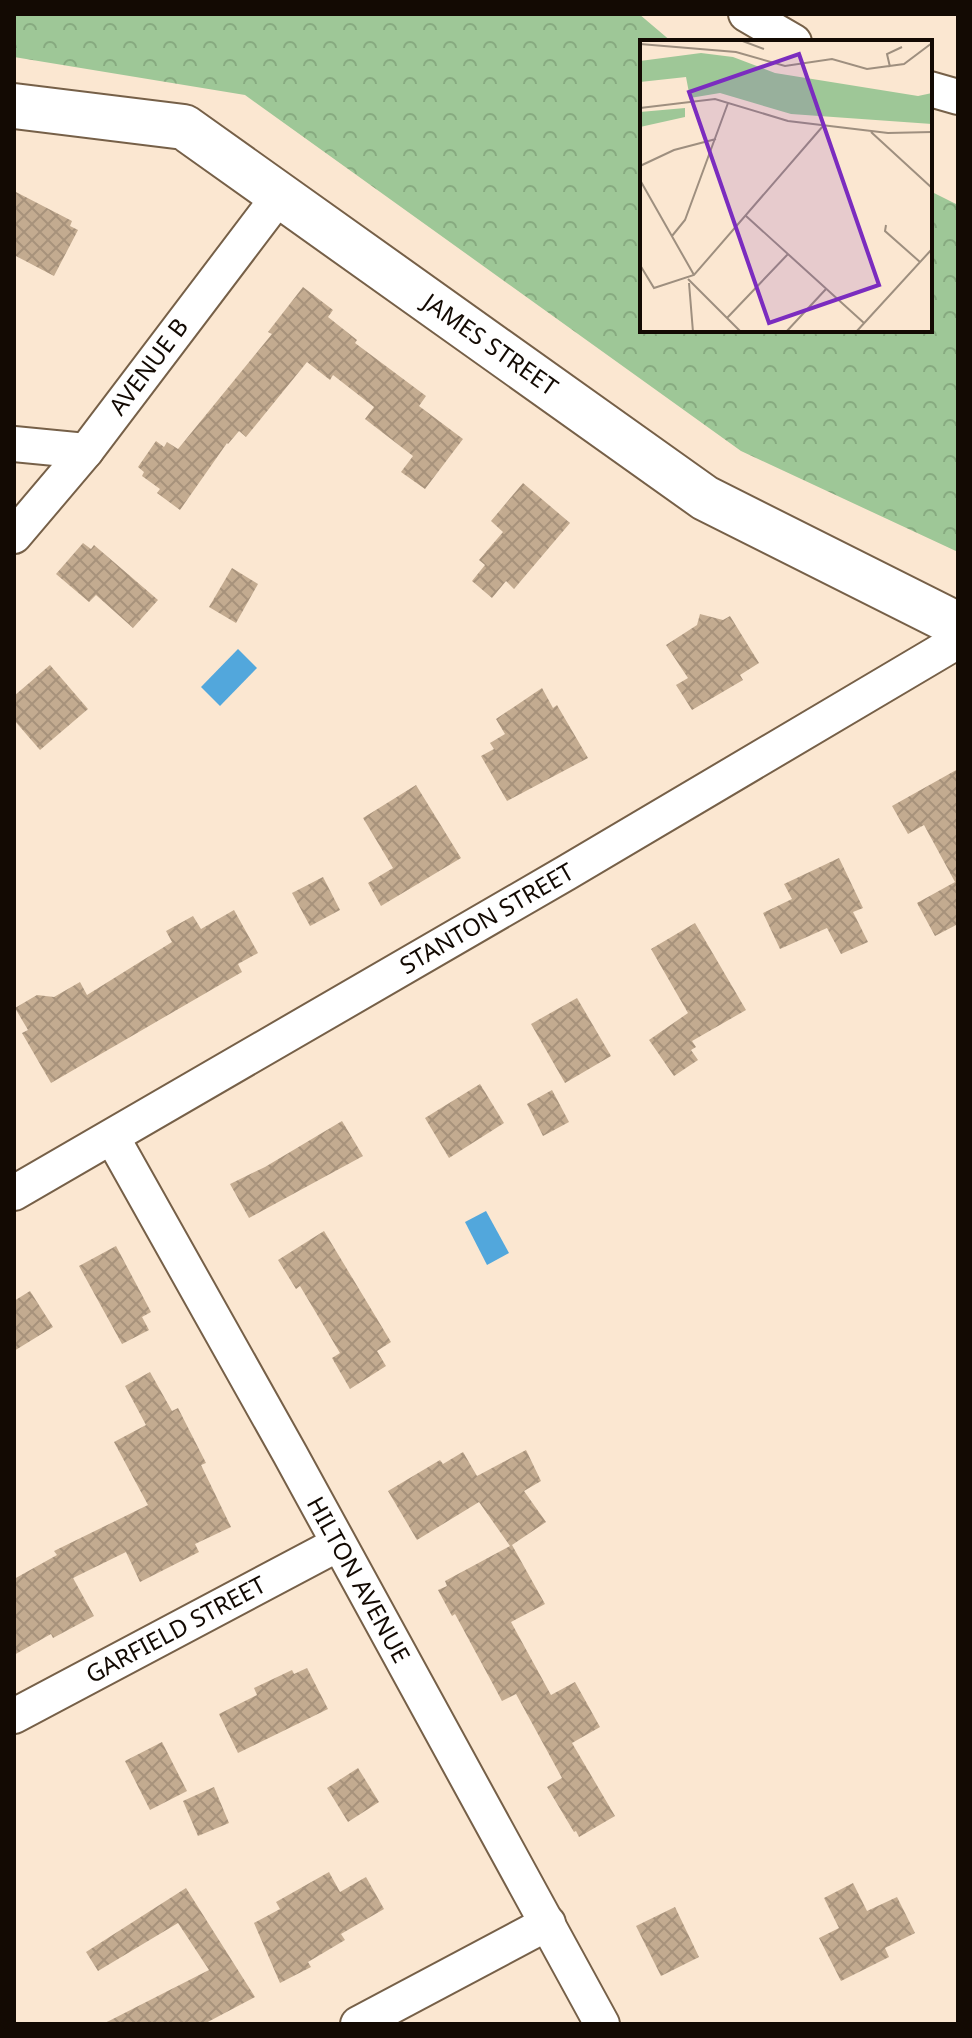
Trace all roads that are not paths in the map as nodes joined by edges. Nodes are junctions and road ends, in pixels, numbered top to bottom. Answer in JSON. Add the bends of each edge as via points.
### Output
{"nodes":[{"id":1,"x":746,"y":14,"type":"edge"},
{"id":2,"x":791,"y":40,"type":"edge"},
{"id":3,"x":932,"y":90,"type":"edge"},
{"id":4,"x":958,"y":97,"type":"edge"},
{"id":5,"x":14,"y":106,"type":"edge"},
{"id":6,"x":280,"y":195,"type":"junction"},
{"id":7,"x":14,"y":444,"type":"edge"},
{"id":8,"x":86,"y":451,"type":"junction"},
{"id":9,"x":14,"y":536,"type":"edge"},
{"id":10,"x":958,"y":625,"type":"edge"},
{"id":11,"x":958,"y":641,"type":"edge"},
{"id":12,"x":112,"y":1137,"type":"junction"},
{"id":13,"x":14,"y":1193,"type":"edge"},
{"id":14,"x":338,"y":1544,"type":"junction"},
{"id":15,"x":14,"y":1716,"type":"edge"},
{"id":16,"x":548,"y":1923,"type":"junction"},
{"id":17,"x":358,"y":2024,"type":"edge"},
{"id":18,"x":602,"y":2024,"type":"edge"}],
"edges":[{"from":1,"to":2,"type":"street"},
{"from":3,"to":4,"type":"street"},
{"from":5,"to":6,"type":"main road","name":"JAMES STREET","via":[[184,127]]},
{"from":6,"to":8,"type":"street","name":"AVENUE B"},
{"from":6,"to":10,"type":"main road","name":"JAMES STREET","via":[[705,498]]},
{"from":7,"to":8,"type":"street"},
{"from":8,"to":9,"type":"street","name":"AVENUE B"},
{"from":11,"to":12,"type":"street","name":"STANTON STREET"},
{"from":12,"to":13,"type":"street","name":"STANTON STREET"},
{"from":12,"to":14,"type":"street","name":"HILTON AVENUE"},
{"from":14,"to":15,"type":"street","name":"GARFIELD STREET"},
{"from":14,"to":16,"type":"street","name":"HILTON AVENUE"},
{"from":16,"to":17,"type":"street"},
{"from":16,"to":18,"type":"street","name":"HILTON AVENUE"}]}
